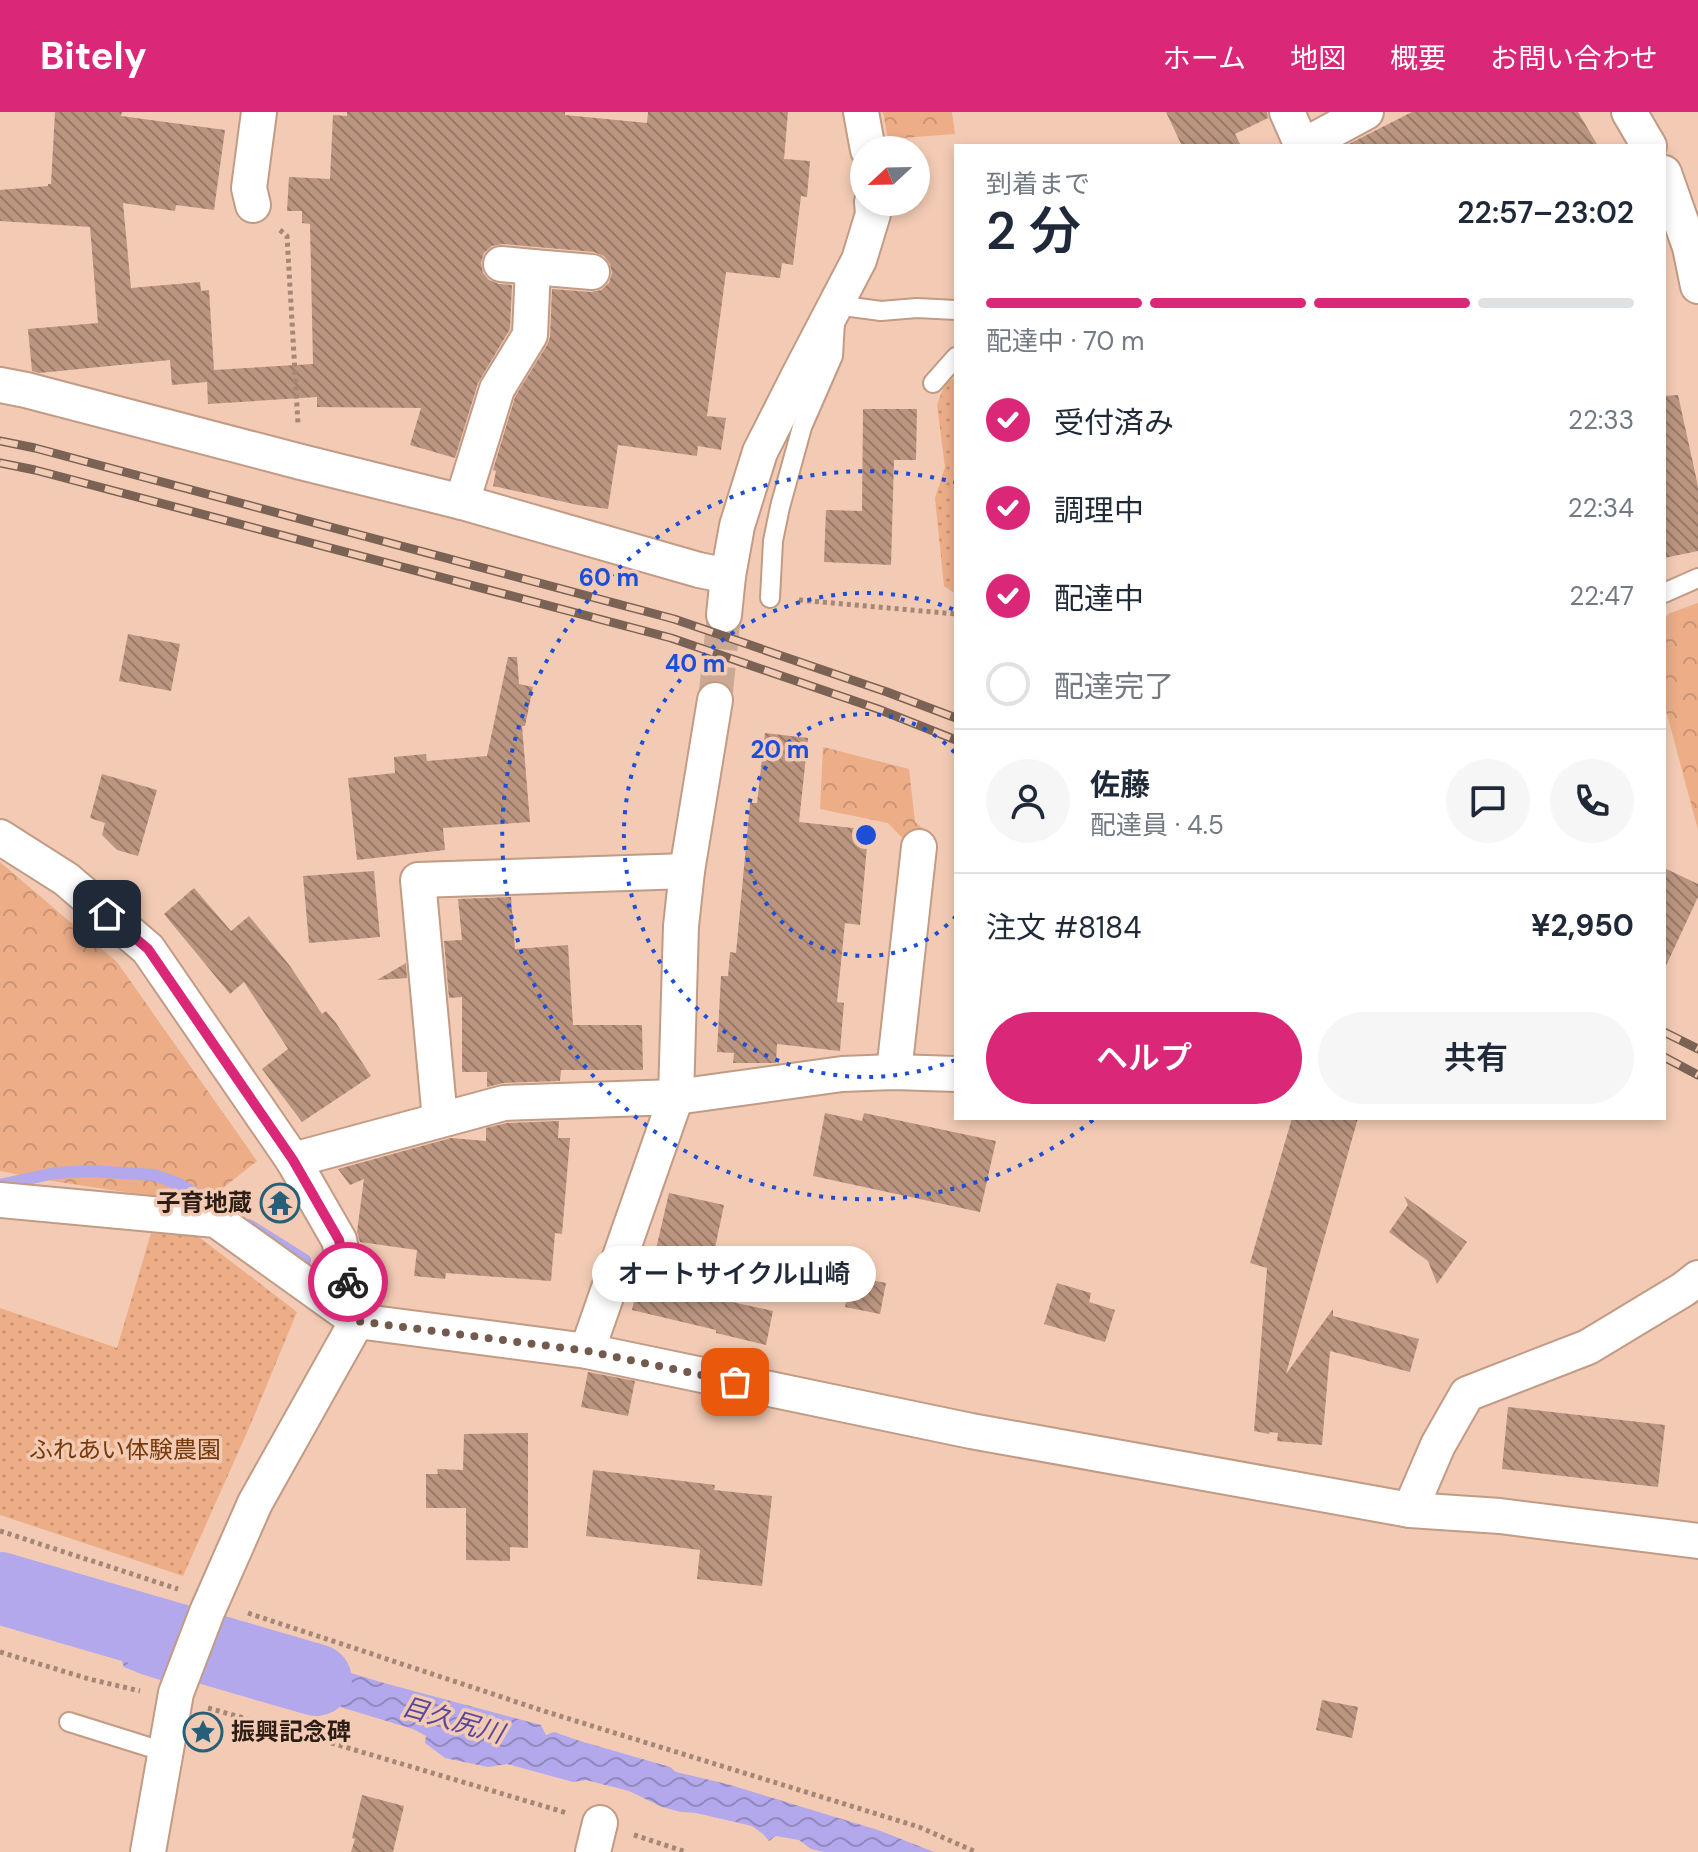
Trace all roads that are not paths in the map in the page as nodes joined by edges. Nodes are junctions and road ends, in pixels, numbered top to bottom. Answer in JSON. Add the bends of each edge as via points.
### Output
{"nodes":[{"id":1,"x":259,"y":112,"type":"edge"},
{"id":2,"x":861,"y":112,"type":"edge"},
{"id":3,"x":1287,"y":112,"type":"edge"},
{"id":4,"x":1366,"y":112,"type":"edge"},
{"id":5,"x":1629,"y":112,"type":"edge"},
{"id":6,"x":865,"y":136,"type":"edge"},
{"id":7,"x":1302,"y":144,"type":"edge"},
{"id":8,"x":1307,"y":144,"type":"edge"},
{"id":9,"x":1648,"y":144,"type":"edge"},
{"id":10,"x":1666,"y":185,"type":"edge"},
{"id":11,"x":253,"y":205,"type":"road end"},
{"id":12,"x":872,"y":216,"type":"edge"},
{"id":13,"x":1677,"y":250,"type":"edge"},
{"id":14,"x":592,"y":272,"type":"dead end"},
{"id":15,"x":1698,"y":286,"type":"edge"},
{"id":16,"x":836,"y":305,"type":"junction"},
{"id":17,"x":954,"y":310,"type":"edge"},
{"id":18,"x":954,"y":359,"type":"edge"},
{"id":19,"x":933,"y":383,"type":"dead end"},
{"id":20,"x":0,"y":385,"type":"edge"},
{"id":21,"x":462,"y":502,"type":"junction"},
{"id":22,"x":728,"y":576,"type":"junction"},
{"id":23,"x":1698,"y":578,"type":"edge"},
{"id":24,"x":1666,"y":592,"type":"edge"},
{"id":25,"x":770,"y":598,"type":"road end"},
{"id":26,"x":724,"y":615,"type":"tunnel mouth"},
{"id":27,"x":715,"y":700,"type":"tunnel mouth"},
{"id":28,"x":0,"y":837,"type":"edge"},
{"id":29,"x":919,"y":847,"type":"dead end"},
{"id":30,"x":687,"y":871,"type":"junction"},
{"id":31,"x":894,"y":1072,"type":"junction"},
{"id":32,"x":954,"y":1074,"type":"edge"},
{"id":33,"x":676,"y":1097,"type":"junction"},
{"id":34,"x":440,"y":1120,"type":"junction"},
{"id":35,"x":293,"y":1160,"type":"junction"},
{"id":36,"x":0,"y":1200,"type":"edge"},
{"id":37,"x":1698,"y":1278,"type":"edge"},
{"id":38,"x":357,"y":1321,"type":"junction"},
{"id":39,"x":587,"y":1351,"type":"junction"},
{"id":40,"x":1410,"y":1510,"type":"junction"},
{"id":41,"x":1698,"y":1541,"type":"edge"},
{"id":42,"x":69,"y":1722,"type":"dead end"},
{"id":43,"x":165,"y":1752,"type":"junction"},
{"id":44,"x":148,"y":1852,"type":"edge"}],
"edges":[{"from":1,"to":11,"type":"street","via":[[249,188]]},
{"from":2,"to":6,"type":"street"},
{"from":3,"to":7,"type":"street"},
{"from":4,"to":8,"type":"street"},
{"from":5,"to":9,"type":"street"},
{"from":10,"to":13,"type":"street"},
{"from":12,"to":16,"type":"street","via":[[859,260]]},
{"from":13,"to":15,"type":"street"},
{"from":14,"to":21,"type":"street","via":[[517,265],[530,335],[497,389]]},
{"from":16,"to":17,"type":"lane","via":[[881,311]]},
{"from":16,"to":22,"type":"street","via":[[760,452]]},
{"from":16,"to":25,"type":"lane","via":[[833,356],[802,427],[780,507]]},
{"from":18,"to":19,"type":"lane"},
{"from":20,"to":21,"type":"street"},
{"from":21,"to":22,"type":"street"},
{"from":22,"to":26,"type":"street"},
{"from":23,"to":24,"type":"lane"},
{"from":27,"to":30,"type":"street"},
{"from":28,"to":35,"type":"street","via":[[66,879],[148,949]]},
{"from":29,"to":31,"type":"street"},
{"from":30,"to":33,"type":"street"},
{"from":30,"to":34,"type":"street","via":[[418,880]]},
{"from":31,"to":32,"type":"street"},
{"from":31,"to":33,"type":"street"},
{"from":33,"to":34,"type":"street","via":[[504,1103]]},
{"from":33,"to":39,"type":"street"},
{"from":34,"to":35,"type":"street"},
{"from":35,"to":38,"type":"street","via":[[339,1240]]},
{"from":36,"to":38,"type":"street","via":[[216,1220]]},
{"from":37,"to":40,"type":"street","via":[[1588,1347],[1467,1394]]},
{"from":38,"to":39,"type":"street"},
{"from":38,"to":43,"type":"street","via":[[255,1503],[209,1606],[176,1696]]},
{"from":39,"to":40,"type":"street","via":[[971,1431]]},
{"from":40,"to":41,"type":"street"},
{"from":42,"to":43,"type":"lane"},
{"from":43,"to":44,"type":"street"}]}
